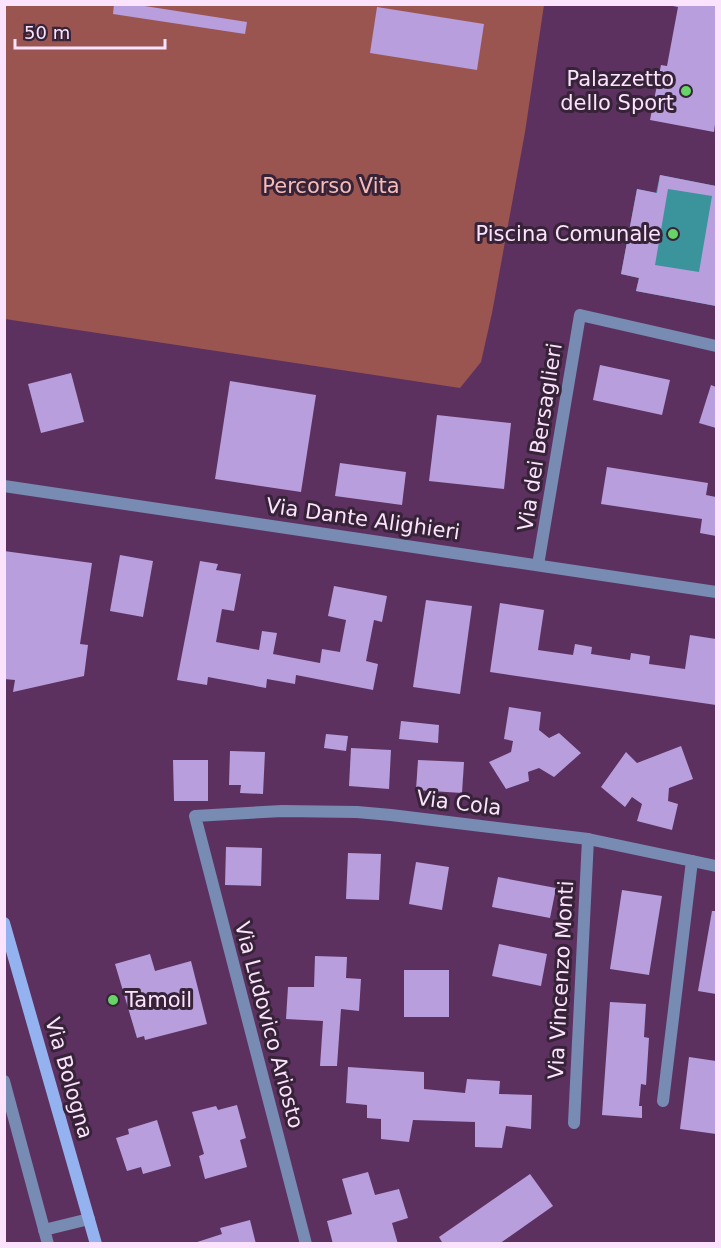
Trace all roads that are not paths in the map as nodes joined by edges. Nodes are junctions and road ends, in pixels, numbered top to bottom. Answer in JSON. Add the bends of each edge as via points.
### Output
{"nodes":[{"id":1,"x":717,"y":346,"type":"edge"},
{"id":2,"x":4,"y":486,"type":"edge"},
{"id":3,"x":538,"y":565,"type":"junction"},
{"id":4,"x":717,"y":592,"type":"edge"},
{"id":5,"x":195,"y":816,"type":"joint"},
{"id":6,"x":588,"y":839,"type":"junction"},
{"id":7,"x":692,"y":861,"type":"junction"},
{"id":8,"x":717,"y":866,"type":"edge"},
{"id":9,"x":4,"y":923,"type":"edge"},
{"id":10,"x":4,"y":1081,"type":"edge"},
{"id":11,"x":663,"y":1101,"type":"dead end"},
{"id":12,"x":574,"y":1123,"type":"dead end"},
{"id":13,"x":89,"y":1219,"type":"junction"},
{"id":14,"x":44,"y":1230,"type":"junction"},
{"id":15,"x":48,"y":1244,"type":"edge"},
{"id":16,"x":96,"y":1244,"type":"edge"},
{"id":17,"x":306,"y":1244,"type":"edge"}],
"edges":[{"from":1,"to":3,"type":"street","name":"Via dei Bersaglieri","via":[[580,315]]},
{"from":2,"to":3,"type":"street","name":"Via Dante Alighieri"},
{"from":3,"to":4,"type":"street","name":"Via Dante Alighieri"},
{"from":5,"to":6,"type":"street","name":"Via Cola","via":[[357,812]]},
{"from":5,"to":17,"type":"street","name":"Via Ludovico Ariosto"},
{"from":6,"to":7,"type":"street","name":"Via Cola"},
{"from":6,"to":12,"type":"street","name":"Via Vincenzo Monti"},
{"from":7,"to":8,"type":"street","name":"Via Cola"},
{"from":7,"to":11,"type":"street"},
{"from":9,"to":13,"type":"main road","name":"Via Bologna"},
{"from":10,"to":14,"type":"street"},
{"from":13,"to":14,"type":"street"},
{"from":13,"to":16,"type":"main road","name":"Via Bologna"},
{"from":14,"to":15,"type":"street"}]}
